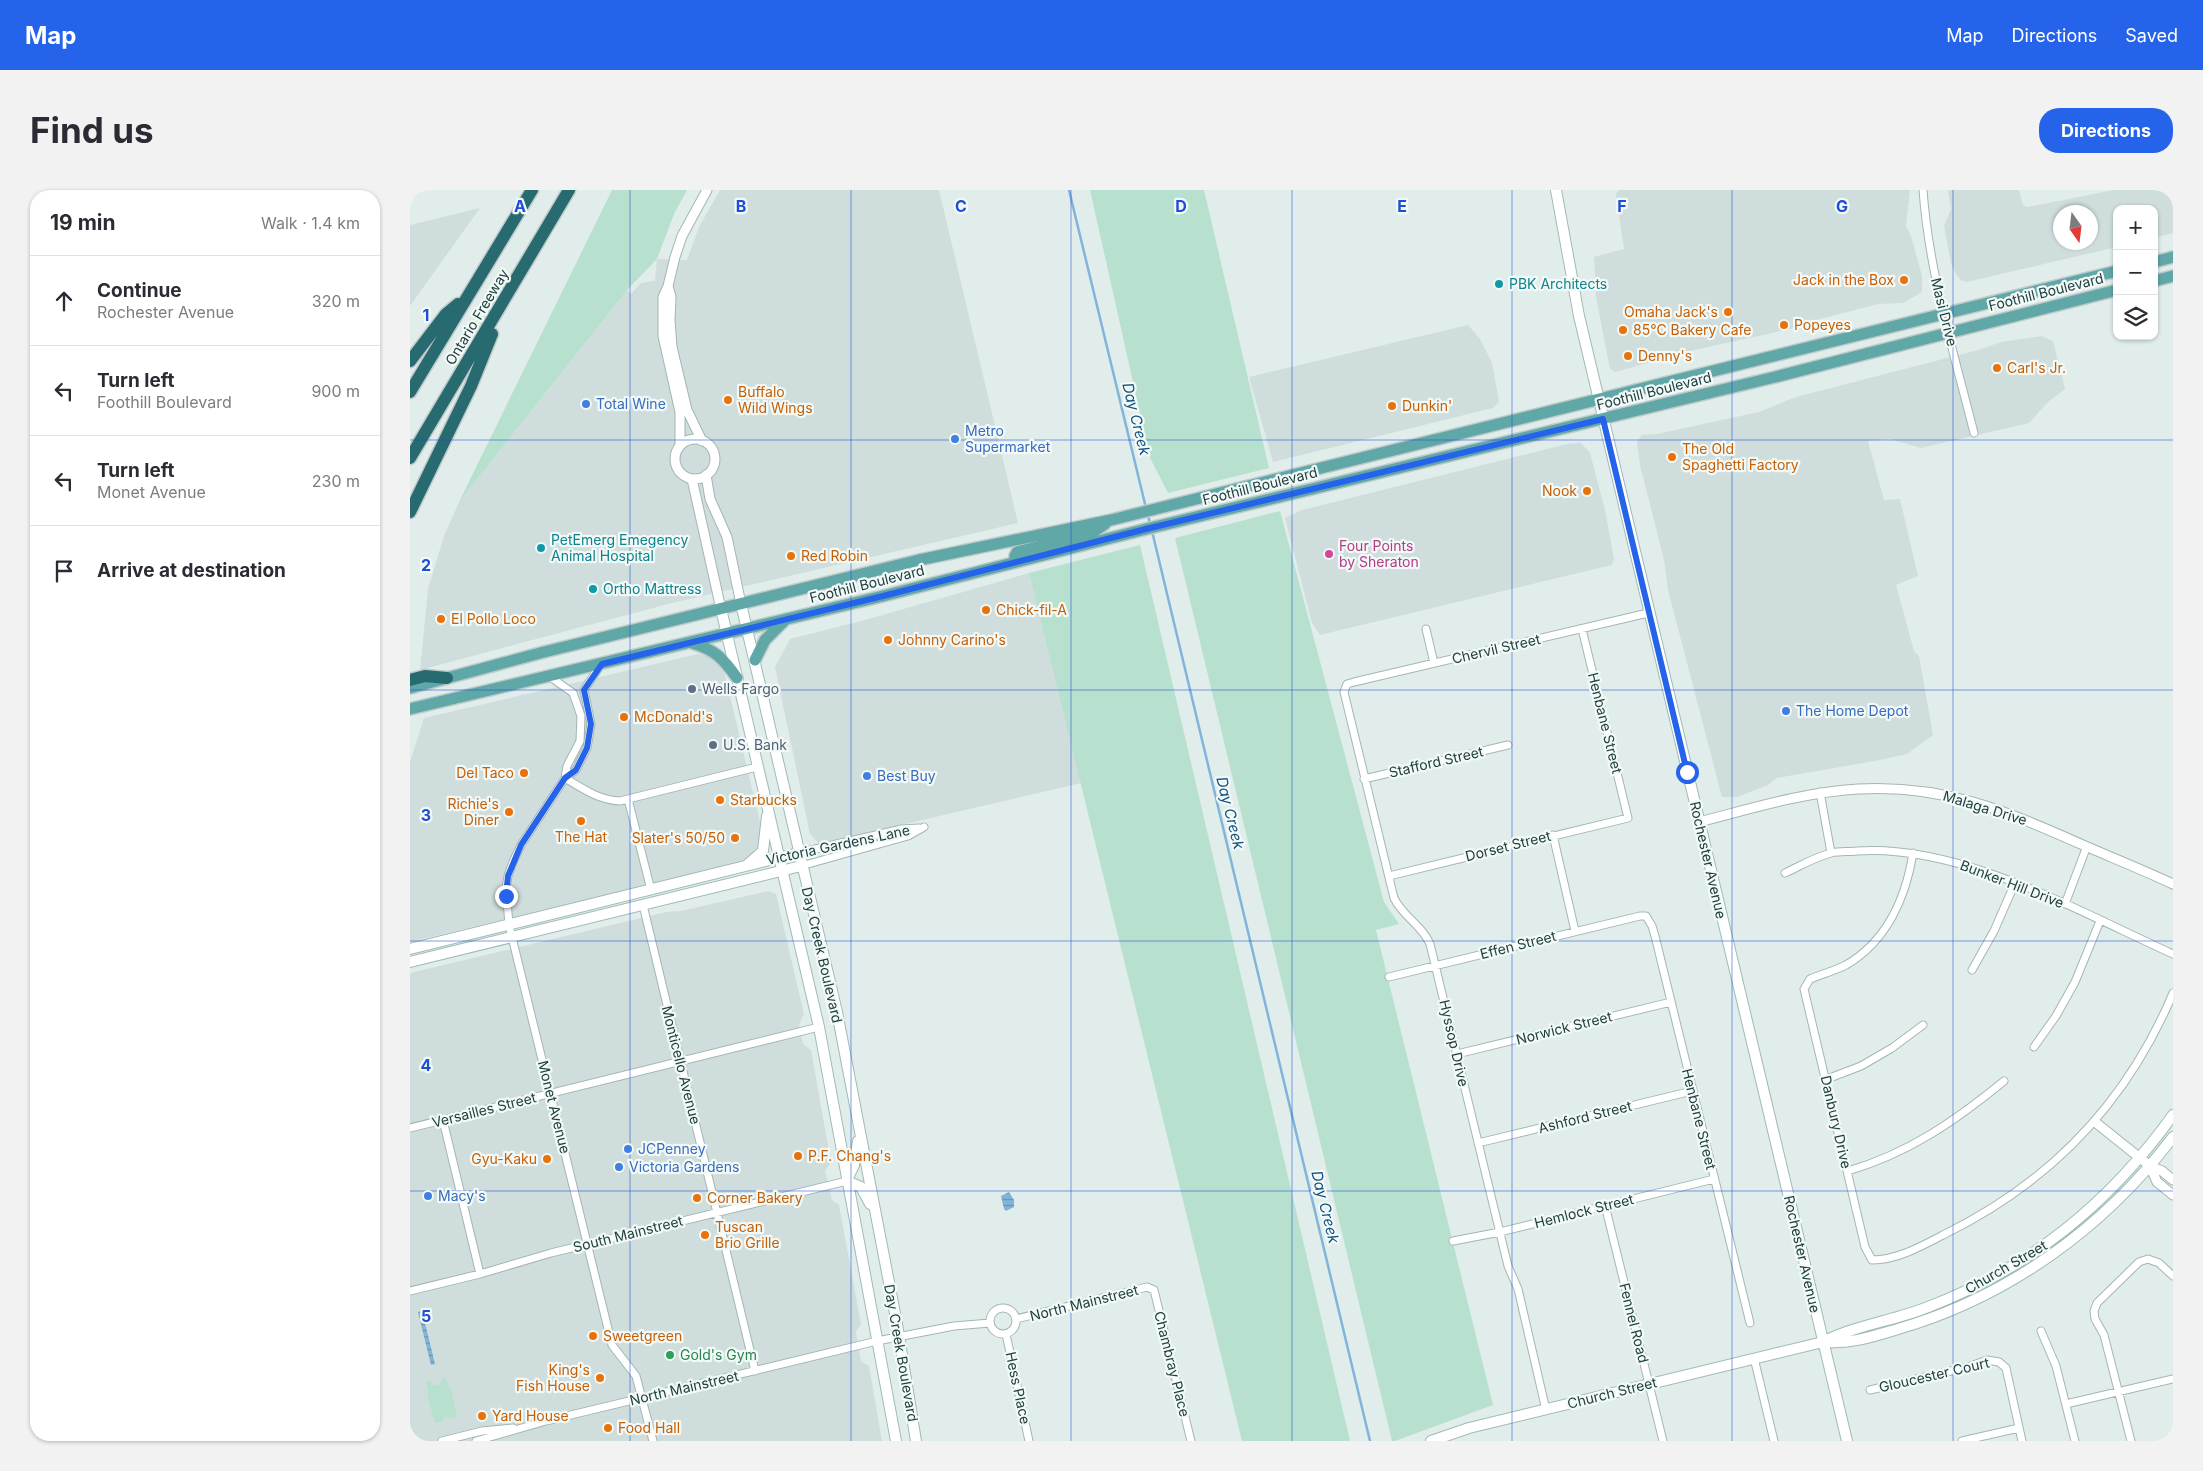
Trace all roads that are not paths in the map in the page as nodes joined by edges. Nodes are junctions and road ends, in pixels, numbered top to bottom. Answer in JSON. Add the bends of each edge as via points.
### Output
{"nodes":[{"id":1,"x":532,"y":190,"type":"edge"},
{"id":2,"x":569,"y":190,"type":"edge"},
{"id":3,"x":707,"y":190,"type":"edge"},
{"id":4,"x":1556,"y":190,"type":"edge"},
{"id":5,"x":1923,"y":190,"type":"edge"},
{"id":6,"x":2173,"y":257,"type":"edge"},
{"id":7,"x":2158,"y":261,"type":"edge"},
{"id":8,"x":2113,"y":272,"type":"edge"},
{"id":9,"x":2173,"y":276,"type":"edge"},
{"id":10,"x":2158,"y":280,"type":"edge"},
{"id":11,"x":668,"y":286,"type":"junction"},
{"id":12,"x":2113,"y":291,"type":"edge"},
{"id":13,"x":468,"y":296,"type":"junction"},
{"id":14,"x":507,"y":297,"type":"junction"},
{"id":15,"x":1944,"y":313,"type":"junction"},
{"id":16,"x":1949,"y":332,"type":"junction"},
{"id":17,"x":410,"y":361,"type":"edge"},
{"id":18,"x":410,"y":392,"type":"edge"},
{"id":19,"x":1599,"y":400,"type":"junction"},
{"id":20,"x":1603,"y":419,"type":"junction"},
{"id":21,"x":1974,"y":433,"type":"dead end"},
{"id":22,"x":702,"y":440,"type":"junction"},
{"id":23,"x":680,"y":445,"type":"junction"},
{"id":24,"x":410,"y":458,"type":"edge"},
{"id":25,"x":706,"y":475,"type":"junction"},
{"id":26,"x":692,"y":479,"type":"junction"},
{"id":27,"x":410,"y":512,"type":"edge"},
{"id":28,"x":1111,"y":520,"type":"junction"},
{"id":29,"x":1015,"y":562,"type":"junction"},
{"id":30,"x":741,"y":604,"type":"junction"},
{"id":31,"x":722,"y":608,"type":"junction"},
{"id":32,"x":1648,"y":613,"type":"junction"},
{"id":33,"x":786,"y":619,"type":"junction"},
{"id":34,"x":747,"y":628,"type":"junction"},
{"id":35,"x":1426,"y":629,"type":"dead end"},
{"id":36,"x":1582,"y":629,"type":"junction"},
{"id":37,"x":727,"y":633,"type":"junction"},
{"id":38,"x":690,"y":642,"type":"junction"},
{"id":39,"x":755,"y":660,"type":"junction"},
{"id":40,"x":1434,"y":663,"type":"junction"},
{"id":41,"x":602,"y":664,"type":"junction"},
{"id":42,"x":550,"y":676,"type":"junction"},
{"id":43,"x":446,"y":678,"type":"junction"},
{"id":44,"x":737,"y":678,"type":"junction"},
{"id":45,"x":410,"y":680,"type":"edge"},
{"id":46,"x":410,"y":688,"type":"edge"},
{"id":47,"x":1345,"y":688,"type":"joint"},
{"id":48,"x":410,"y":709,"type":"edge"},
{"id":49,"x":1508,"y":745,"type":"dead end"},
{"id":50,"x":758,"y":766,"type":"junction"},
{"id":51,"x":565,"y":778,"type":"junction"},
{"id":52,"x":1364,"y":779,"type":"junction"},
{"id":53,"x":1820,"y":792,"type":"junction"},
{"id":54,"x":628,"y":799,"type":"junction"},
{"id":55,"x":768,"y":810,"type":"junction"},
{"id":56,"x":1628,"y":818,"type":"joint"},
{"id":57,"x":1699,"y":822,"type":"junction"},
{"id":58,"x":1553,"y":835,"type":"junction"},
{"id":59,"x":2087,"y":846,"type":"junction"},
{"id":60,"x":798,"y":853,"type":"junction"},
{"id":61,"x":1831,"y":853,"type":"junction"},
{"id":62,"x":1913,"y":853,"type":"junction"},
{"id":63,"x":780,"y":857,"type":"junction"},
{"id":64,"x":746,"y":866,"type":"junction"},
{"id":65,"x":801,"y":866,"type":"junction"},
{"id":66,"x":783,"y":870,"type":"junction"},
{"id":67,"x":1785,"y":873,"type":"dead end"},
{"id":68,"x":1389,"y":876,"type":"junction"},
{"id":69,"x":2015,"y":884,"type":"junction"},
{"id":70,"x":2173,"y":884,"type":"edge"},
{"id":71,"x":651,"y":890,"type":"junction"},
{"id":72,"x":2065,"y":904,"type":"junction"},
{"id":73,"x":643,"y":905,"type":"junction"},
{"id":74,"x":1646,"y":916,"type":"joint"},
{"id":75,"x":2100,"y":921,"type":"junction"},
{"id":76,"x":509,"y":925,"type":"junction"},
{"id":77,"x":1575,"y":931,"type":"junction"},
{"id":78,"x":512,"y":937,"type":"junction"},
{"id":79,"x":410,"y":949,"type":"edge"},
{"id":80,"x":2173,"y":954,"type":"edge"},
{"id":81,"x":410,"y":962,"type":"edge"},
{"id":82,"x":1436,"y":965,"type":"junction"},
{"id":83,"x":1972,"y":970,"type":"dead end"},
{"id":84,"x":1389,"y":977,"type":"dead end"},
{"id":85,"x":2173,"y":993,"type":"edge"},
{"id":86,"x":1671,"y":1002,"type":"junction"},
{"id":87,"x":1924,"y":1025,"type":"dead end"},
{"id":88,"x":819,"y":1027,"type":"junction"},
{"id":89,"x":2034,"y":1047,"type":"dead end"},
{"id":90,"x":1456,"y":1054,"type":"junction"},
{"id":91,"x":681,"y":1062,"type":"junction"},
{"id":92,"x":1826,"y":1079,"type":"junction"},
{"id":93,"x":2004,"y":1081,"type":"dead end"},
{"id":94,"x":1692,"y":1091,"type":"junction"},
{"id":95,"x":551,"y":1094,"type":"junction"},
{"id":96,"x":2173,"y":1115,"type":"edge"},
{"id":97,"x":442,"y":1120,"type":"junction"},
{"id":98,"x":2095,"y":1122,"type":"junction"},
{"id":99,"x":410,"y":1128,"type":"edge"},
{"id":100,"x":859,"y":1129,"type":"junction"},
{"id":101,"x":2173,"y":1137,"type":"edge"},
{"id":102,"x":1478,"y":1143,"type":"junction"},
{"id":103,"x":2141,"y":1158,"type":"junction"},
{"id":104,"x":2150,"y":1166,"type":"junction"},
{"id":105,"x":1848,"y":1171,"type":"junction"},
{"id":106,"x":1714,"y":1179,"type":"junction"},
{"id":107,"x":2173,"y":1180,"type":"edge"},
{"id":108,"x":847,"y":1181,"type":"junction"},
{"id":109,"x":2173,"y":1196,"type":"edge"},
{"id":110,"x":1605,"y":1205,"type":"junction"},
{"id":111,"x":717,"y":1212,"type":"junction"},
{"id":112,"x":876,"y":1216,"type":"junction"},
{"id":113,"x":1500,"y":1232,"type":"junction"},
{"id":114,"x":1453,"y":1241,"type":"dead end"},
{"id":115,"x":587,"y":1244,"type":"junction"},
{"id":116,"x":480,"y":1274,"type":"junction"},
{"id":117,"x":2173,"y":1276,"type":"edge"},
{"id":118,"x":1151,"y":1288,"type":"joint"},
{"id":119,"x":410,"y":1292,"type":"edge"},
{"id":120,"x":1016,"y":1319,"type":"junction"},
{"id":121,"x":1750,"y":1323,"type":"dead end"},
{"id":122,"x":990,"y":1324,"type":"junction"},
{"id":123,"x":2041,"y":1331,"type":"dead end"},
{"id":124,"x":1006,"y":1334,"type":"junction"},
{"id":125,"x":898,"y":1337,"type":"junction"},
{"id":126,"x":878,"y":1341,"type":"junction"},
{"id":127,"x":1823,"y":1342,"type":"junction"},
{"id":128,"x":1754,"y":1358,"type":"junction"},
{"id":129,"x":755,"y":1371,"type":"junction"},
{"id":130,"x":2173,"y":1379,"type":"edge"},
{"id":131,"x":1650,"y":1384,"type":"junction"},
{"id":132,"x":1870,"y":1390,"type":"dead end"},
{"id":133,"x":2119,"y":1393,"type":"junction"},
{"id":134,"x":642,"y":1398,"type":"junction"},
{"id":135,"x":2066,"y":1404,"type":"junction"},
{"id":136,"x":1546,"y":1410,"type":"junction"},
{"id":137,"x":525,"y":1427,"type":"junction"},
{"id":138,"x":2019,"y":1428,"type":"junction"},
{"id":139,"x":442,"y":1441,"type":"edge"},
{"id":140,"x":476,"y":1441,"type":"edge"},
{"id":141,"x":653,"y":1441,"type":"edge"},
{"id":142,"x":896,"y":1441,"type":"edge"},
{"id":143,"x":916,"y":1441,"type":"edge"},
{"id":144,"x":1029,"y":1441,"type":"edge"},
{"id":145,"x":1191,"y":1441,"type":"edge"},
{"id":146,"x":1431,"y":1441,"type":"edge"},
{"id":147,"x":1663,"y":1441,"type":"edge"},
{"id":148,"x":1774,"y":1441,"type":"edge"},
{"id":149,"x":1846,"y":1441,"type":"edge"},
{"id":150,"x":1962,"y":1441,"type":"edge"},
{"id":151,"x":2022,"y":1441,"type":"edge"},
{"id":152,"x":2075,"y":1441,"type":"edge"},
{"id":153,"x":2131,"y":1441,"type":"edge"}],
"edges":[{"from":1,"to":13,"type":"highway","name":"Ontario Freeway"},
{"from":2,"to":14,"type":"highway","name":"Ontario Freeway"},
{"from":3,"to":11,"type":"street","via":[[682,236]]},
{"from":4,"to":19,"type":"main road","name":"Rochester Avenue","via":[[1579,316]]},
{"from":5,"to":15,"type":"street","name":"Masi Drive","via":[[1934,276]]},
{"from":6,"to":7,"type":"main road"},
{"from":8,"to":15,"type":"main road","name":"Foothill Boulevard"},
{"from":9,"to":10,"type":"main road"},
{"from":11,"to":22,"type":"street","via":[[672,347],[687,410]]},
{"from":11,"to":23,"type":"street","via":[[663,297],[663,336],[680,412]]},
{"from":12,"to":16,"type":"main road","name":"Foothill Boulevard"},
{"from":13,"to":17,"type":"highway","via":[[446,314]]},
{"from":13,"to":18,"type":"highway","name":"Ontario Freeway"},
{"from":14,"to":24,"type":"highway","name":"Ontario Freeway"},
{"from":14,"to":27,"type":"highway","via":[[471,386]]},
{"from":15,"to":16,"type":"street","name":"Masi Drive"},
{"from":15,"to":19,"type":"main road","name":"Foothill Boulevard"},
{"from":16,"to":20,"type":"main road","name":"Foothill Boulevard"},
{"from":16,"to":21,"type":"street","name":"Masi Drive"},
{"from":19,"to":20,"type":"main road","name":"Rochester Avenue"},
{"from":19,"to":28,"type":"main road","name":"Foothill Boulevard"},
{"from":20,"to":29,"type":"main road","name":"Foothill Boulevard"},
{"from":20,"to":32,"type":"main road","name":"Rochester Avenue"},
{"from":22,"to":23,"type":"street","via":[[690,440]]},
{"from":22,"to":25,"type":"street","via":[[710,446],[714,456],[713,467]]},
{"from":23,"to":26,"type":"street","via":[[675,454],[676,467]]},
{"from":25,"to":26,"type":"street"},
{"from":25,"to":30,"type":"street","name":"Day Creek Boulevard","via":[[710,499],[727,537]]},
{"from":26,"to":31,"type":"street","name":"Day Creek Boulevard"},
{"from":28,"to":29,"type":"main road","via":[[1092,533],[1017,552]]},
{"from":28,"to":30,"type":"main road","name":"Foothill Boulevard","via":[[927,559]]},
{"from":29,"to":33,"type":"main road","name":"Foothill Boulevard"},
{"from":30,"to":31,"type":"main road","name":"Foothill Boulevard"},
{"from":30,"to":34,"type":"main road","name":"Day Creek Boulevard"},
{"from":31,"to":37,"type":"main road","name":"Day Creek Boulevard"},
{"from":31,"to":43,"type":"main road","name":"Foothill Boulevard"},
{"from":32,"to":36,"type":"street","name":"Chervil Street"},
{"from":32,"to":57,"type":"main road","name":"Rochester Avenue"},
{"from":33,"to":34,"type":"main road","name":"Foothill Boulevard"},
{"from":33,"to":39,"type":"main road","via":[[765,640]]},
{"from":34,"to":37,"type":"main road","name":"Foothill Boulevard"},
{"from":34,"to":39,"type":"main road","name":"Day Creek Boulevard"},
{"from":35,"to":40,"type":"street"},
{"from":36,"to":40,"type":"street","name":"Chervil Street"},
{"from":36,"to":56,"type":"street","name":"Henbane Street"},
{"from":37,"to":38,"type":"main road","name":"Foothill Boulevard"},
{"from":37,"to":44,"type":"main road","name":"Day Creek Boulevard"},
{"from":38,"to":41,"type":"main road","name":"Foothill Boulevard"},
{"from":38,"to":44,"type":"main road","via":[[723,658]]},
{"from":39,"to":60,"type":"main road","name":"Day Creek Boulevard"},
{"from":40,"to":47,"type":"street","name":"Chervil Street","via":[[1354,682]]},
{"from":41,"to":42,"type":"main road","name":"Foothill Boulevard"},
{"from":41,"to":51,"type":"street","name":"Monet Avenue","via":[[584,690],[591,724],[587,748],[576,770]]},
{"from":42,"to":48,"type":"main road","name":"Foothill Boulevard"},
{"from":42,"to":51,"type":"street","name":"Monet Avenue","via":[[573,693],[581,716],[582,734]]},
{"from":43,"to":45,"type":"highway","via":[[425,676]]},
{"from":43,"to":46,"type":"main road","name":"Foothill Boulevard"},
{"from":44,"to":50,"type":"main road","name":"Day Creek Boulevard"},
{"from":47,"to":52,"type":"street","name":"Hyssop Drive"},
{"from":49,"to":52,"type":"street","name":"Stafford Street"},
{"from":50,"to":54,"type":"street"},
{"from":50,"to":55,"type":"main road","name":"Day Creek Boulevard"},
{"from":51,"to":54,"type":"street","via":[[608,800]]},
{"from":51,"to":76,"type":"street","name":"Monet Avenue","via":[[513,862],[506,888]]},
{"from":52,"to":68,"type":"street","name":"Hyssop Drive"},
{"from":53,"to":57,"type":"street","name":"Malaga Drive"},
{"from":53,"to":59,"type":"street","name":"Malaga Drive","via":[[1904,788],[1956,796],[2010,813]]},
{"from":53,"to":61,"type":"street"},
{"from":54,"to":71,"type":"street"},
{"from":55,"to":63,"type":"main road","name":"Day Creek Boulevard"},
{"from":55,"to":64,"type":"main road","via":[[763,850]]},
{"from":56,"to":58,"type":"street","name":"Dorset Street"},
{"from":57,"to":127,"type":"main road","name":"Rochester Avenue"},
{"from":58,"to":68,"type":"street","name":"Dorset Street"},
{"from":58,"to":77,"type":"street"},
{"from":59,"to":70,"type":"street","name":"Malaga Drive"},
{"from":59,"to":72,"type":"street"},
{"from":60,"to":63,"type":"main road","name":"Victoria Gardens Lane"},
{"from":60,"to":65,"type":"main road","name":"Day Creek Boulevard"},
{"from":60,"to":65,"type":"street","name":"Victoria Gardens Lane","via":[[924,827],[908,836]]},
{"from":61,"to":62,"type":"street","name":"Bunker Hill Drive","via":[[1869,850]]},
{"from":61,"to":67,"type":"street","name":"Bunker Hill Drive"},
{"from":62,"to":69,"type":"street","name":"Bunker Hill Drive","via":[[1970,866]]},
{"from":62,"to":92,"type":"street","name":"Danbury Drive","via":[[1902,899],[1882,932],[1858,956],[1806,983],[1805,997]]},
{"from":63,"to":64,"type":"main road","name":"Victoria Gardens Lane"},
{"from":63,"to":66,"type":"main road","name":"Day Creek Boulevard"},
{"from":64,"to":71,"type":"main road","name":"Victoria Gardens Lane"},
{"from":65,"to":66,"type":"main road","name":"Victoria Gardens Lane"},
{"from":65,"to":100,"type":"main road","name":"Day Creek Boulevard","via":[[837,1012]]},
{"from":66,"to":73,"type":"main road","name":"Victoria Gardens Lane"},
{"from":66,"to":88,"type":"main road","name":"Day Creek Boulevard"},
{"from":68,"to":82,"type":"street","name":"Hyssop Drive","via":[[1398,906],[1424,932]]},
{"from":69,"to":72,"type":"street","name":"Bunker Hill Drive"},
{"from":69,"to":83,"type":"street"},
{"from":71,"to":76,"type":"main road","name":"Victoria Gardens Lane"},
{"from":72,"to":75,"type":"street","name":"Bunker Hill Drive"},
{"from":73,"to":78,"type":"main road","name":"Victoria Gardens Lane"},
{"from":73,"to":91,"type":"street","name":"Monticello Avenue"},
{"from":74,"to":77,"type":"street","name":"Effen Street"},
{"from":74,"to":86,"type":"street","name":"Henbane Street","via":[[1652,926]]},
{"from":75,"to":80,"type":"street","name":"Bunker Hill Drive"},
{"from":75,"to":89,"type":"street","via":[[2075,982]]},
{"from":76,"to":78,"type":"street","name":"Monet Avenue"},
{"from":76,"to":79,"type":"main road","name":"Victoria Gardens Lane"},
{"from":77,"to":82,"type":"street","name":"Effen Street"},
{"from":78,"to":81,"type":"main road","name":"Victoria Gardens Lane"},
{"from":78,"to":95,"type":"street","name":"Monet Avenue"},
{"from":82,"to":84,"type":"street","name":"Effen Street"},
{"from":82,"to":90,"type":"street","name":"Hyssop Drive"},
{"from":85,"to":98,"type":"street","via":[[2143,1057]]},
{"from":86,"to":90,"type":"street","name":"Norwick Street"},
{"from":86,"to":94,"type":"street","name":"Henbane Street"},
{"from":87,"to":92,"type":"street","via":[[1861,1066]]},
{"from":88,"to":91,"type":"street","name":"Versailles Street"},
{"from":88,"to":108,"type":"main road","name":"Day Creek Boulevard"},
{"from":90,"to":102,"type":"street","name":"Hyssop Drive"},
{"from":91,"to":95,"type":"street","name":"Versailles Street"},
{"from":91,"to":111,"type":"street","name":"Monticello Avenue"},
{"from":92,"to":105,"type":"street","name":"Danbury Drive"},
{"from":93,"to":105,"type":"street","via":[[1928,1137],[1869,1165]]},
{"from":94,"to":102,"type":"street","name":"Ashford Street"},
{"from":94,"to":106,"type":"street","name":"Henbane Street"},
{"from":95,"to":97,"type":"street","name":"Versailles Street"},
{"from":95,"to":115,"type":"street","name":"Monet Avenue"},
{"from":96,"to":103,"type":"main road","name":"Church Street"},
{"from":97,"to":99,"type":"street","name":"Versailles Street"},
{"from":97,"to":116,"type":"street"},
{"from":98,"to":103,"type":"street"},
{"from":98,"to":105,"type":"street","name":"Danbury Drive","via":[[2015,1193],[1972,1221],[1883,1260],[1872,1260],[1865,1248]]},
{"from":100,"to":108,"type":"main road","via":[[857,1150]]},
{"from":100,"to":112,"type":"main road","name":"Day Creek Boulevard"},
{"from":101,"to":104,"type":"main road","name":"Church Street"},
{"from":102,"to":113,"type":"street","name":"Hyssop Drive"},
{"from":103,"to":104,"type":"street"},
{"from":103,"to":127,"type":"main road","name":"Church Street","via":[[2093,1206],[2026,1259],[1961,1294],[1886,1321],[1840,1333]]},
{"from":104,"to":107,"type":"street"},
{"from":104,"to":109,"type":"street","via":[[2157,1182]]},
{"from":104,"to":127,"type":"main road","name":"Church Street","via":[[2100,1216],[2056,1252],[1989,1294],[1939,1316],[1877,1335],[1843,1344]]},
{"from":106,"to":110,"type":"street","name":"Hemlock Street"},
{"from":106,"to":121,"type":"street","name":"Henbane Street"},
{"from":108,"to":111,"type":"street","name":"South Mainstreet"},
{"from":108,"to":112,"type":"main road","via":[[861,1187]]},
{"from":108,"to":126,"type":"main road","name":"Day Creek Boulevard"},
{"from":110,"to":113,"type":"street","name":"Hemlock Street"},
{"from":110,"to":131,"type":"street","name":"Fennel Road"},
{"from":111,"to":115,"type":"street","name":"South Mainstreet"},
{"from":111,"to":129,"type":"street","name":"Monticello Avenue"},
{"from":112,"to":125,"type":"main road","name":"Day Creek Boulevard"},
{"from":113,"to":114,"type":"street","name":"Hemlock Street"},
{"from":113,"to":136,"type":"street","name":"Hyssop Drive","via":[[1510,1274],[1518,1290]]},
{"from":115,"to":116,"type":"street","name":"South Mainstreet"},
{"from":115,"to":134,"type":"street","name":"Monet Avenue","via":[[612,1345],[634,1371]]},
{"from":116,"to":119,"type":"street","name":"South Mainstreet"},
{"from":117,"to":133,"type":"street","via":[[2159,1263],[2148,1259],[2139,1262],[2096,1303],[2095,1319],[2104,1335]]},
{"from":118,"to":120,"type":"street","name":"North Mainstreet"},
{"from":118,"to":145,"type":"street","name":"Chambray Place"},
{"from":120,"to":122,"type":"street","via":[[1012,1312],[1000,1309],[993,1313]]},
{"from":120,"to":124,"type":"street","via":[[1015,1328]]},
{"from":122,"to":124,"type":"street","via":[[997,1332]]},
{"from":122,"to":125,"type":"street","name":"North Mainstreet","via":[[954,1326]]},
{"from":123,"to":135,"type":"street","via":[[2056,1366]]},
{"from":124,"to":144,"type":"street","name":"Hess Place"},
{"from":125,"to":126,"type":"street","name":"North Mainstreet"},
{"from":125,"to":143,"type":"main road","name":"Day Creek Boulevard"},
{"from":126,"to":129,"type":"street","name":"North Mainstreet"},
{"from":126,"to":142,"type":"main road","name":"Day Creek Boulevard"},
{"from":127,"to":128,"type":"main road","name":"Church Street"},
{"from":127,"to":149,"type":"main road","name":"Rochester Avenue"},
{"from":128,"to":131,"type":"main road","name":"Church Street"},
{"from":128,"to":148,"type":"street"},
{"from":129,"to":134,"type":"street","name":"North Mainstreet"},
{"from":130,"to":133,"type":"street"},
{"from":131,"to":136,"type":"main road","name":"Church Street"},
{"from":131,"to":147,"type":"street","name":"Fennel Road"},
{"from":132,"to":138,"type":"street","name":"Gloucester Court","via":[[1987,1360],[1999,1362],[2006,1368]]},
{"from":133,"to":135,"type":"street"},
{"from":133,"to":153,"type":"street"},
{"from":134,"to":137,"type":"street","name":"North Mainstreet"},
{"from":134,"to":141,"type":"street","name":"Monet Avenue"},
{"from":135,"to":152,"type":"street"},
{"from":136,"to":146,"type":"main road","name":"Church Street","via":[[1469,1428]]},
{"from":137,"to":139,"type":"street","name":"North Mainstreet","via":[[482,1431]]},
{"from":137,"to":140,"type":"street","name":"North Mainstreet"},
{"from":138,"to":150,"type":"street"},
{"from":138,"to":151,"type":"street"}]}
